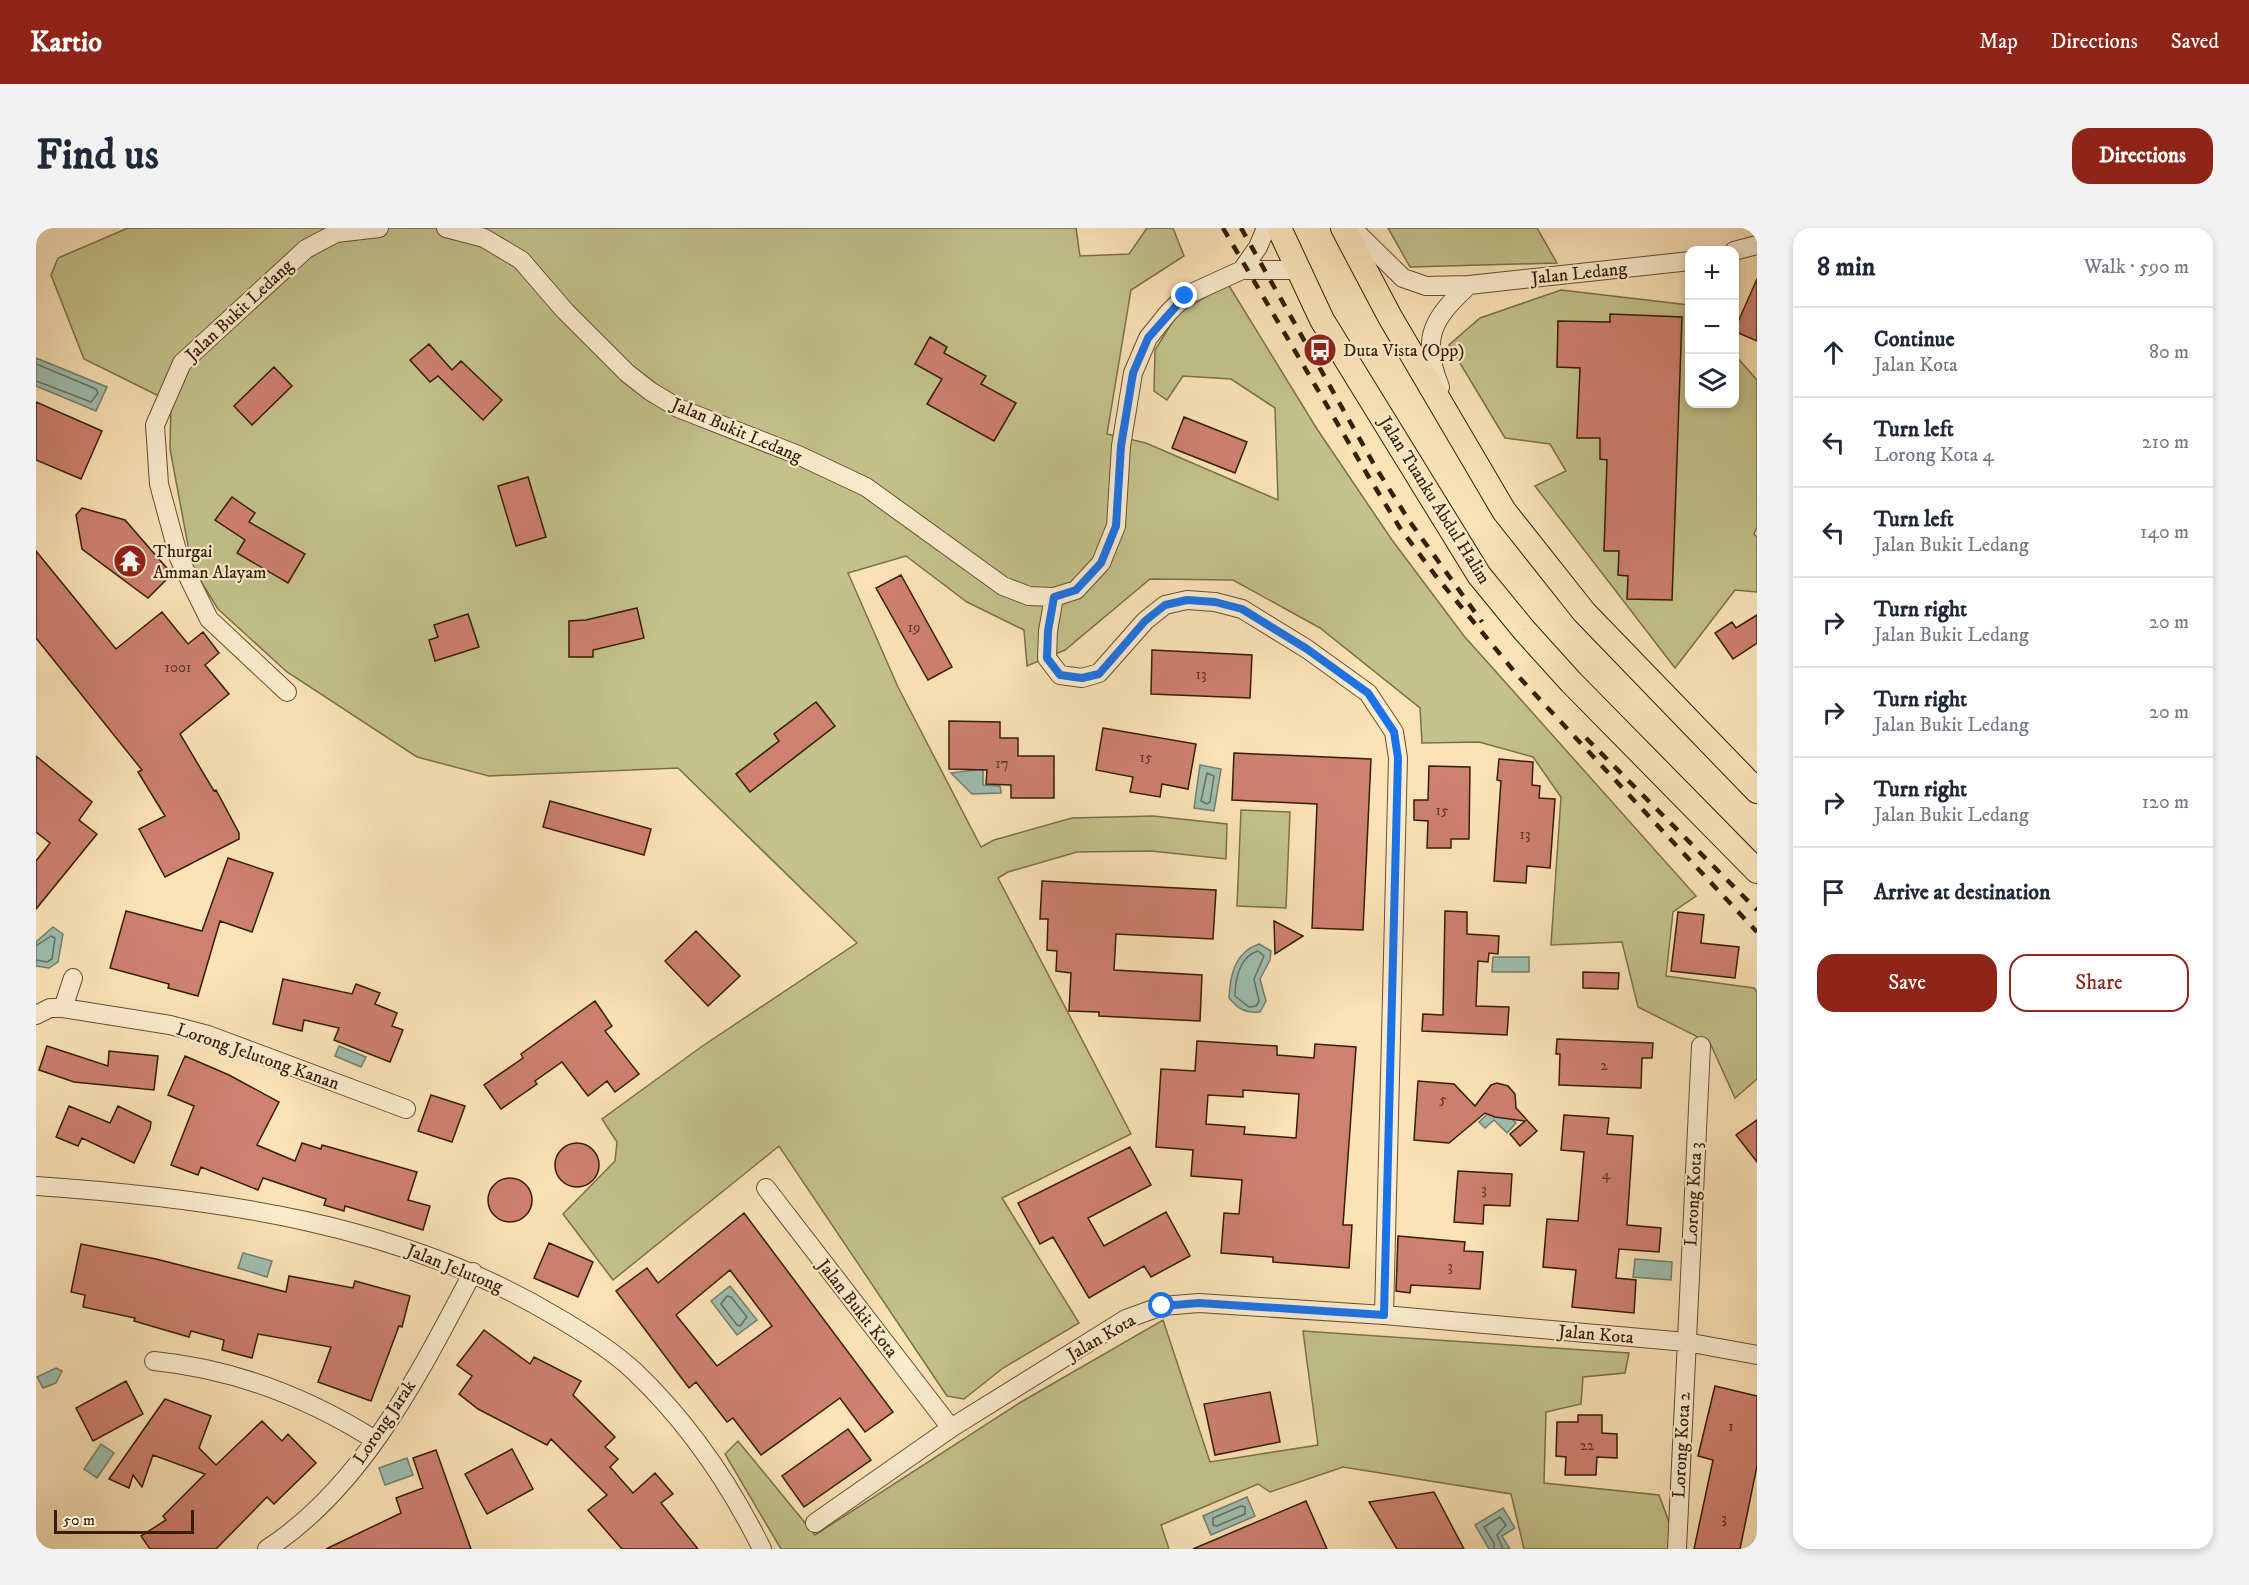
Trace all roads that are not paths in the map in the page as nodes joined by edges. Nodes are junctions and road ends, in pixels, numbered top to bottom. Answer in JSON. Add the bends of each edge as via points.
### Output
{"nodes":[{"id":1,"x":379,"y":228,"type":"edge"},
{"id":2,"x":446,"y":228,"type":"edge"},
{"id":3,"x":1266,"y":228,"type":"edge"},
{"id":4,"x":1279,"y":228,"type":"edge"},
{"id":5,"x":1343,"y":228,"type":"edge"},
{"id":6,"x":1352,"y":228,"type":"edge"},
{"id":7,"x":1757,"y":245,"type":"edge"},
{"id":8,"x":1739,"y":250,"type":"edge"},
{"id":9,"x":1685,"y":261,"type":"edge"},
{"id":10,"x":1242,"y":270,"type":"junction"},
{"id":11,"x":1298,"y":270,"type":"junction"},
{"id":12,"x":1469,"y":285,"type":"junction"},
{"id":13,"x":1461,"y":439,"type":"junction"},
{"id":14,"x":1054,"y":597,"type":"junction"},
{"id":15,"x":287,"y":692,"type":"dead end"},
{"id":16,"x":1757,"y":790,"type":"edge"},
{"id":17,"x":1757,"y":871,"type":"edge"},
{"id":18,"x":73,"y":978,"type":"dead end"},
{"id":19,"x":63,"y":1008,"type":"junction"},
{"id":20,"x":36,"y":1015,"type":"edge"},
{"id":21,"x":1701,"y":1046,"type":"dead end"},
{"id":22,"x":406,"y":1109,"type":"dead end"},
{"id":23,"x":36,"y":1186,"type":"edge"},
{"id":24,"x":766,"y":1188,"type":"dead end"},
{"id":25,"x":472,"y":1272,"type":"junction"},
{"id":26,"x":1384,"y":1315,"type":"junction"},
{"id":27,"x":1686,"y":1342,"type":"junction"},
{"id":28,"x":1757,"y":1355,"type":"edge"},
{"id":29,"x":154,"y":1361,"type":"dead end"},
{"id":30,"x":951,"y":1428,"type":"junction"},
{"id":31,"x":375,"y":1440,"type":"junction"},
{"id":32,"x":815,"y":1523,"type":"dead end"},
{"id":33,"x":267,"y":1549,"type":"edge"},
{"id":34,"x":762,"y":1549,"type":"edge"},
{"id":35,"x":1677,"y":1549,"type":"edge"}],
"edges":[{"from":1,"to":15,"type":"street","name":"Jalan Bukit Ledang","via":[[336,233],[306,249],[182,363],[155,424],[162,495],[179,558],[204,609],[209,619]]},
{"from":2,"to":14,"type":"street","name":"Jalan Bukit Ledang","via":[[484,238],[521,260],[627,374],[678,408],[798,455],[866,487],[1003,586],[1029,596]]},
{"from":3,"to":10,"type":"street"},
{"from":4,"to":11,"type":"main road","name":"Jalan Tuanku Abdul Halim"},
{"from":5,"to":13,"type":"main road"},
{"from":6,"to":12,"type":"street","name":"Jalan Ledang","via":[[1403,278],[1426,286]]},
{"from":7,"to":8,"type":"street"},
{"from":9,"to":12,"type":"street","name":"Jalan Ledang"},
{"from":10,"to":11,"type":"street","name":"Jalan Bukit Ledang"},
{"from":10,"to":14,"type":"street","name":"Jalan Bukit Ledang","via":[[1185,296],[1148,338],[1133,373],[1121,446],[1116,526],[1101,563],[1076,590]]},
{"from":11,"to":17,"type":"main road","name":"Jalan Tuanku Abdul Halim","via":[[1322,320],[1479,575],[1571,681]]},
{"from":12,"to":13,"type":"street","via":[[1443,308],[1431,338],[1432,369]]},
{"from":13,"to":16,"type":"main road","via":[[1504,511],[1584,612]]},
{"from":14,"to":26,"type":"street","via":[[1047,658],[1060,675],[1082,678],[1099,674],[1145,621],[1165,605],[1187,600],[1215,602],[1242,609],[1368,693],[1394,732],[1398,758]]},
{"from":18,"to":19,"type":"street"},
{"from":19,"to":20,"type":"street","name":"Lorong Jelutong Kanan","via":[[50,1008]]},
{"from":19,"to":22,"type":"street","name":"Lorong Jelutong Kanan","via":[[208,1035]]},
{"from":21,"to":27,"type":"street","name":"Lorong Kota 3"},
{"from":23,"to":25,"type":"street","name":"Jalan Jelutong","via":[[133,1192],[278,1216],[388,1242]]},
{"from":24,"to":30,"type":"street","name":"Jalan Bukit Kota"},
{"from":25,"to":31,"type":"street","name":"Lorong Jarak","via":[[430,1352]]},
{"from":25,"to":34,"type":"street","name":"Jalan Jelutong","via":[[574,1327],[632,1369],[698,1440],[736,1497]]},
{"from":26,"to":27,"type":"street","name":"Jalan Kota"},
{"from":26,"to":30,"type":"street","name":"Jalan Kota","via":[[1199,1303],[1162,1306],[1126,1319]]},
{"from":27,"to":28,"type":"street","name":"Jalan Kota"},
{"from":27,"to":35,"type":"street","name":"Lorong Kota 2"},
{"from":29,"to":31,"type":"street","via":[[198,1366],[270,1387],[335,1416]]},
{"from":30,"to":32,"type":"street","name":"Jalan Kota"},
{"from":31,"to":33,"type":"street","name":"Lorong Jarak","via":[[344,1482],[298,1529]]}]}
